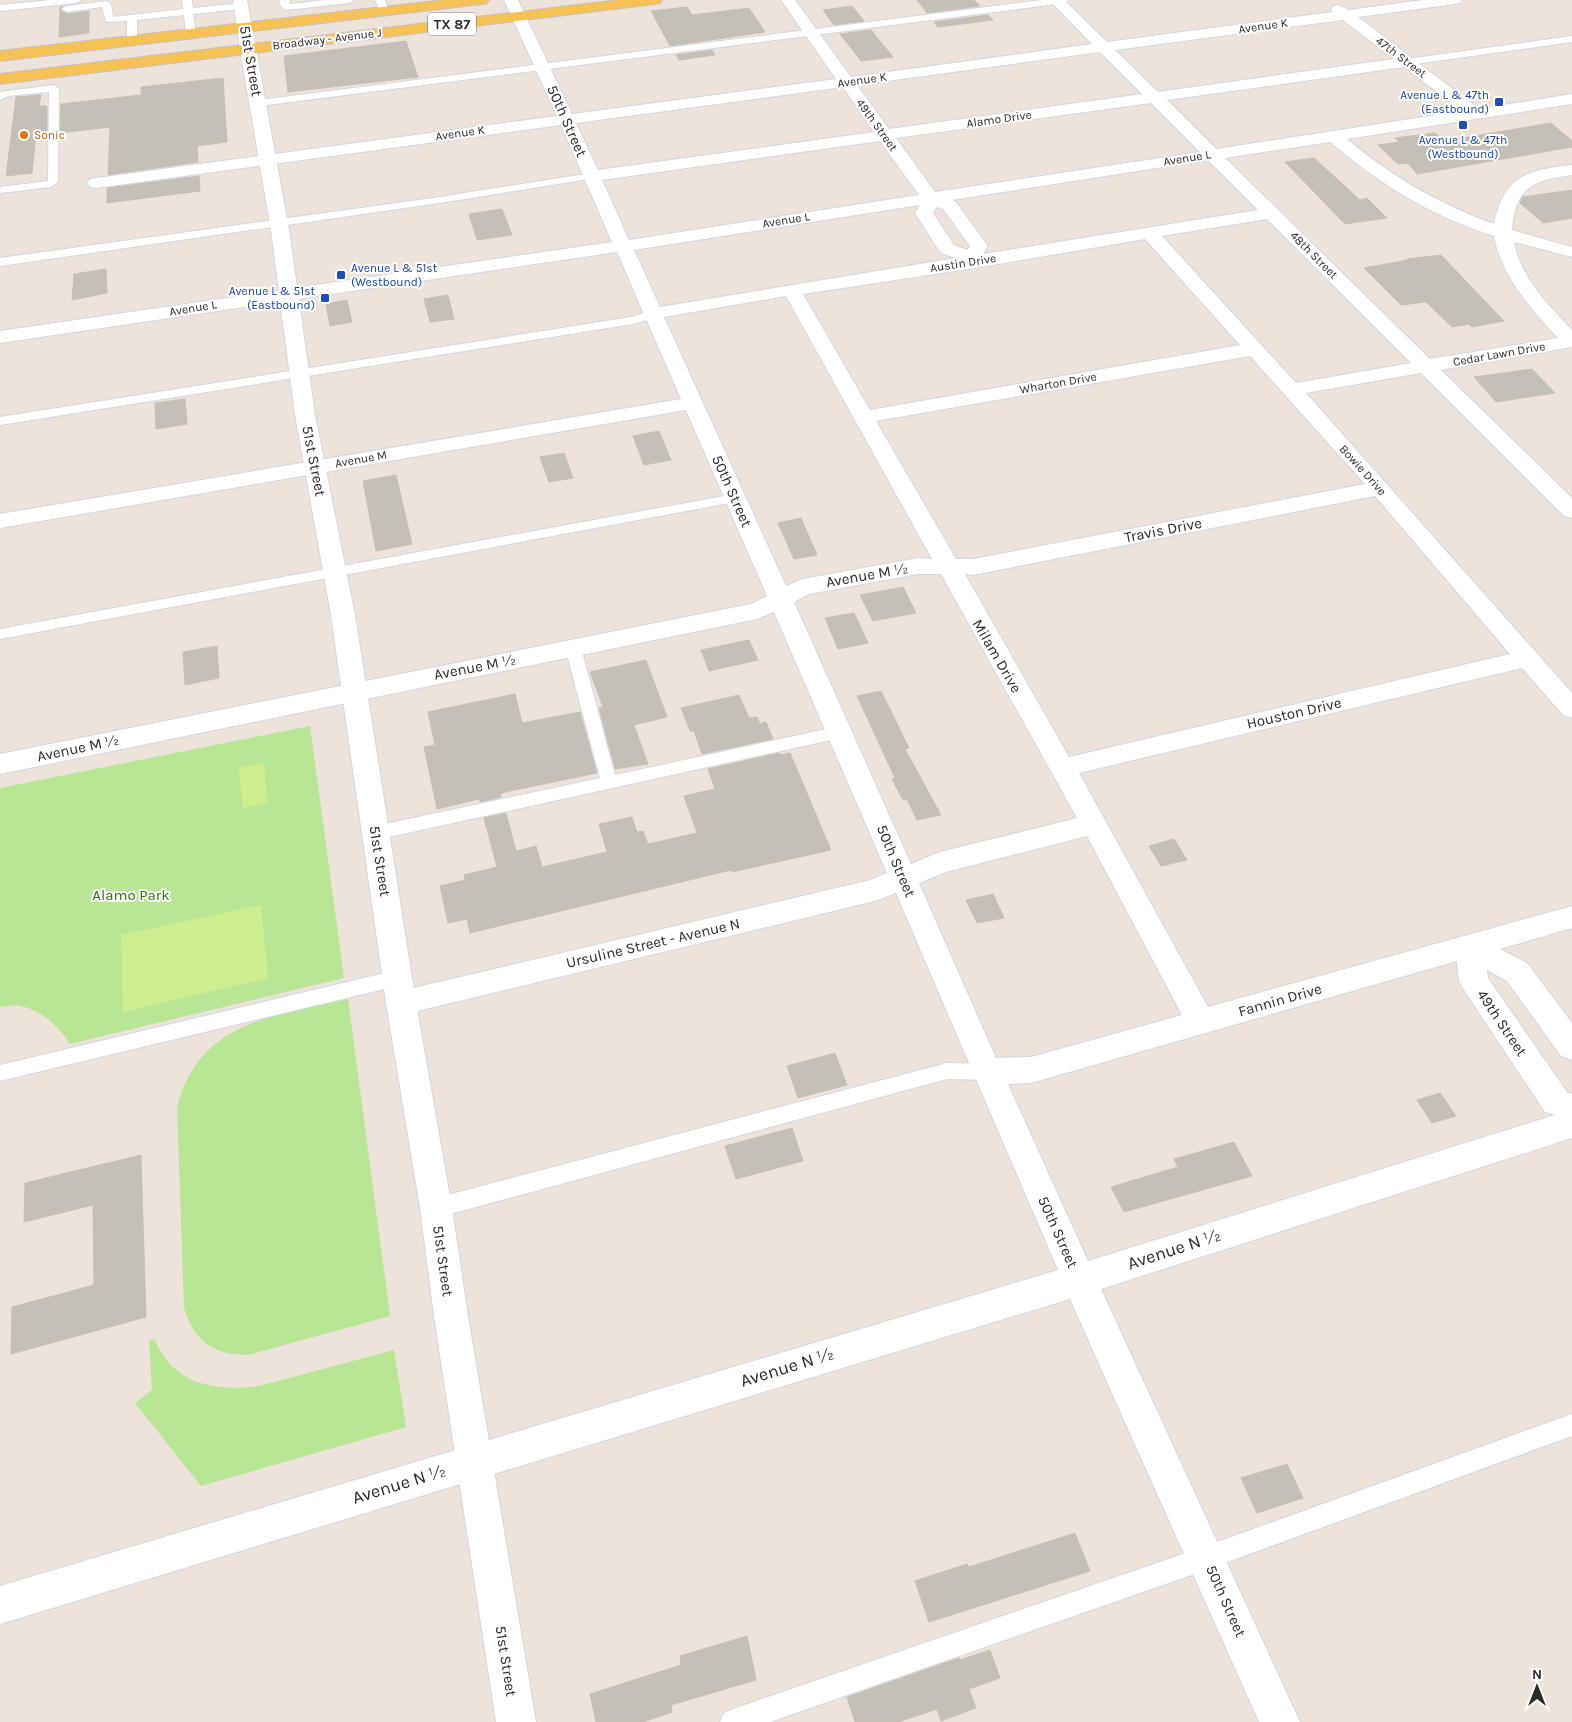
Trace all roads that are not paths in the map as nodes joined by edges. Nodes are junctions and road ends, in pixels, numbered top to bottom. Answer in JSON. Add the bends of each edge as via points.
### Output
{"nodes":[{"id":1,"x":76,"y":0,"type":"edge"},
{"id":2,"x":187,"y":0,"type":"edge"},
{"id":3,"x":284,"y":0,"type":"edge"},
{"id":4,"x":350,"y":0,"type":"edge"},
{"id":5,"x":482,"y":0,"type":"edge"},
{"id":6,"x":655,"y":0,"type":"edge"},
{"id":7,"x":788,"y":0,"type":"edge"},
{"id":8,"x":1059,"y":0,"type":"edge"},
{"id":9,"x":1327,"y":0,"type":"edge"},
{"id":10,"x":1455,"y":0,"type":"edge"},
{"id":11,"x":241,"y":3,"type":"edge"},
{"id":12,"x":382,"y":6,"type":"edge"},
{"id":13,"x":0,"y":8,"type":"edge"},
{"id":14,"x":67,"y":8,"type":"dead end"},
{"id":15,"x":515,"y":8,"type":"edge"},
{"id":16,"x":188,"y":12,"type":"junction"},
{"id":17,"x":1346,"y":15,"type":"junction"},
{"id":18,"x":132,"y":18,"type":"junction"},
{"id":19,"x":245,"y":28,"type":"junction"},
{"id":20,"x":811,"y":32,"type":"junction"},
{"id":21,"x":191,"y":34,"type":"junction"},
{"id":22,"x":1572,"y":40,"type":"edge"},
{"id":23,"x":132,"y":41,"type":"junction"},
{"id":24,"x":1103,"y":47,"type":"junction"},
{"id":25,"x":248,"y":49,"type":"junction"},
{"id":26,"x":0,"y":56,"type":"edge"},
{"id":27,"x":1407,"y":62,"type":"junction"},
{"id":28,"x":543,"y":67,"type":"junction"},
{"id":29,"x":0,"y":79,"type":"edge"},
{"id":30,"x":845,"y":82,"type":"junction"},
{"id":31,"x":0,"y":97,"type":"edge"},
{"id":32,"x":1154,"y":97,"type":"junction"},
{"id":33,"x":1572,"y":99,"type":"edge"},
{"id":34,"x":259,"y":103,"type":"junction"},
{"id":35,"x":1476,"y":114,"type":"junction"},
{"id":36,"x":566,"y":119,"type":"junction"},
{"id":37,"x":884,"y":135,"type":"junction"},
{"id":38,"x":1333,"y":136,"type":"junction"},
{"id":39,"x":1212,"y":154,"type":"junction"},
{"id":40,"x":268,"y":159,"type":"junction"},
{"id":41,"x":1572,"y":170,"type":"edge"},
{"id":42,"x":591,"y":176,"type":"junction"},
{"id":43,"x":96,"y":183,"type":"dead end"},
{"id":44,"x":0,"y":190,"type":"edge"},
{"id":45,"x":931,"y":200,"type":"junction"},
{"id":46,"x":1272,"y":213,"type":"junction"},
{"id":47,"x":279,"y":223,"type":"junction"},
{"id":48,"x":1502,"y":232,"type":"junction"},
{"id":49,"x":1150,"y":233,"type":"junction"},
{"id":50,"x":623,"y":246,"type":"junction"},
{"id":51,"x":1572,"y":252,"type":"edge"},
{"id":52,"x":973,"y":259,"type":"junction"},
{"id":53,"x":0,"y":262,"type":"edge"},
{"id":54,"x":792,"y":290,"type":"junction"},
{"id":55,"x":289,"y":294,"type":"junction"},
{"id":56,"x":653,"y":314,"type":"junction"},
{"id":57,"x":0,"y":337,"type":"edge"},
{"id":58,"x":1572,"y":341,"type":"edge"},
{"id":59,"x":1253,"y":349,"type":"junction"},
{"id":60,"x":1426,"y":366,"type":"junction"},
{"id":61,"x":299,"y":372,"type":"junction"},
{"id":62,"x":1291,"y":390,"type":"junction"},
{"id":63,"x":693,"y":403,"type":"junction"},
{"id":64,"x":863,"y":417,"type":"junction"},
{"id":65,"x":0,"y":421,"type":"edge"},
{"id":66,"x":315,"y":467,"type":"junction"},
{"id":67,"x":1380,"y":488,"type":"junction"},
{"id":68,"x":735,"y":498,"type":"junction"},
{"id":69,"x":1572,"y":511,"type":"edge"},
{"id":70,"x":0,"y":521,"type":"edge"},
{"id":71,"x":946,"y":566,"type":"junction"},
{"id":72,"x":334,"y":572,"type":"junction"},
{"id":73,"x":780,"y":598,"type":"junction"},
{"id":74,"x":0,"y":634,"type":"edge"},
{"id":75,"x":573,"y":648,"type":"junction"},
{"id":76,"x":1527,"y":658,"type":"junction"},
{"id":77,"x":354,"y":692,"type":"junction"},
{"id":78,"x":1572,"y":709,"type":"edge"},
{"id":79,"x":840,"y":732,"type":"junction"},
{"id":80,"x":0,"y":764,"type":"edge"},
{"id":81,"x":1061,"y":768,"type":"junction"},
{"id":82,"x":609,"y":782,"type":"junction"},
{"id":83,"x":1094,"y":824,"type":"junction"},
{"id":84,"x":376,"y":833,"type":"junction"},
{"id":85,"x":904,"y":879,"type":"junction"},
{"id":86,"x":1572,"y":917,"type":"edge"},
{"id":87,"x":1470,"y":946,"type":"junction"},
{"id":88,"x":399,"y":990,"type":"junction"},
{"id":89,"x":1201,"y":1022,"type":"junction"},
{"id":90,"x":1572,"y":1047,"type":"edge"},
{"id":91,"x":987,"y":1072,"type":"junction"},
{"id":92,"x":0,"y":1073,"type":"edge"},
{"id":93,"x":1572,"y":1108,"type":"edge"},
{"id":94,"x":1572,"y":1124,"type":"edge"},
{"id":95,"x":436,"y":1208,"type":"junction"},
{"id":96,"x":1079,"y":1280,"type":"junction"},
{"id":97,"x":1572,"y":1425,"type":"edge"},
{"id":98,"x":474,"y":1462,"type":"junction"},
{"id":99,"x":1206,"y":1558,"type":"junction"},
{"id":100,"x":0,"y":1605,"type":"edge"},
{"id":101,"x":516,"y":1722,"type":"edge"},
{"id":102,"x":733,"y":1722,"type":"edge"},
{"id":103,"x":1280,"y":1722,"type":"edge"}],
"edges":[{"from":1,"to":13,"type":"lane"},
{"from":2,"to":16,"type":"lane"},
{"from":3,"to":4,"type":"lane","via":[[286,7]]},
{"from":5,"to":12,"type":"main road","name":"Broadway - Avenue J","number":"TX 87"},
{"from":6,"to":15,"type":"main road","name":"Broadway - Avenue J","number":"TX 87"},
{"from":7,"to":20,"type":"street","name":"49th Street"},
{"from":8,"to":20,"type":"lane"},
{"from":8,"to":24,"type":"street","name":"48th Street"},
{"from":9,"to":17,"type":"street","name":"47th Street"},
{"from":10,"to":17,"type":"street","name":"Avenue K"},
{"from":11,"to":16,"type":"lane"},
{"from":11,"to":19,"type":"street","name":"51st Street"},
{"from":12,"to":19,"type":"main road","name":"Broadway - Avenue J","number":"TX 87"},
{"from":14,"to":18,"type":"lane","via":[[106,4],[109,20]]},
{"from":15,"to":25,"type":"main road","name":"Broadway - Avenue J","number":"TX 87"},
{"from":15,"to":28,"type":"street","name":"50th Street"},
{"from":16,"to":18,"type":"lane"},
{"from":16,"to":21,"type":"lane"},
{"from":17,"to":24,"type":"street","name":"Avenue K"},
{"from":17,"to":27,"type":"street","name":"47th Street"},
{"from":18,"to":23,"type":"lane"},
{"from":19,"to":21,"type":"main road","name":"Broadway - Avenue J","number":"TX 87"},
{"from":19,"to":25,"type":"street","name":"51st Street"},
{"from":20,"to":28,"type":"lane"},
{"from":20,"to":30,"type":"street","name":"49th Street"},
{"from":21,"to":23,"type":"main road","name":"Broadway - Avenue J","number":"TX 87"},
{"from":22,"to":27,"type":"lane"},
{"from":23,"to":26,"type":"main road","name":"Broadway - Avenue J","number":"TX 87"},
{"from":24,"to":30,"type":"street","name":"Avenue K"},
{"from":24,"to":32,"type":"street","name":"48th Street"},
{"from":25,"to":29,"type":"main road","name":"Broadway - Avenue J","number":"TX 87"},
{"from":25,"to":34,"type":"street","name":"51st Street"},
{"from":27,"to":32,"type":"street","name":"Alamo Drive"},
{"from":27,"to":35,"type":"street","name":"47th Street"},
{"from":28,"to":34,"type":"lane"},
{"from":28,"to":36,"type":"street","name":"50th Street"},
{"from":30,"to":36,"type":"street","name":"Avenue K"},
{"from":30,"to":37,"type":"street","name":"49th Street"},
{"from":31,"to":44,"type":"lane","via":[[5,93],[54,88],[53,182]]},
{"from":32,"to":37,"type":"street","name":"Alamo Drive"},
{"from":32,"to":39,"type":"street","name":"48th Street"},
{"from":33,"to":35,"type":"street","name":"Avenue L"},
{"from":34,"to":40,"type":"street","name":"51st Street"},
{"from":35,"to":38,"type":"street","name":"Avenue L"},
{"from":36,"to":40,"type":"street","name":"Avenue K"},
{"from":36,"to":42,"type":"street","name":"50th Street"},
{"from":37,"to":42,"type":"street","name":"Alamo Drive"},
{"from":37,"to":45,"type":"street","name":"49th Street"},
{"from":38,"to":39,"type":"street","name":"Avenue L"},
{"from":38,"to":48,"type":"street","via":[[1375,171],[1420,198]]},
{"from":39,"to":45,"type":"street","name":"Avenue L"},
{"from":39,"to":46,"type":"street","name":"48th Street"},
{"from":40,"to":43,"type":"street","name":"Avenue K"},
{"from":40,"to":47,"type":"street","name":"51st Street"},
{"from":41,"to":48,"type":"street","via":[[1541,175],[1522,183],[1510,201]]},
{"from":42,"to":47,"type":"lane"},
{"from":42,"to":50,"type":"street","name":"50th Street"},
{"from":45,"to":50,"type":"street","name":"Avenue L"},
{"from":45,"to":52,"type":"street","name":"49th Street","via":[[949,205],[980,246]]},
{"from":45,"to":52,"type":"street","via":[[924,213],[948,249]]},
{"from":46,"to":49,"type":"street","name":"Austin Drive"},
{"from":46,"to":60,"type":"street","name":"48th Street"},
{"from":47,"to":53,"type":"lane"},
{"from":47,"to":55,"type":"street","name":"51st Street"},
{"from":48,"to":51,"type":"street"},
{"from":48,"to":58,"type":"street","via":[[1507,253],[1524,286]]},
{"from":49,"to":52,"type":"street","name":"Austin Drive"},
{"from":49,"to":59,"type":"street","name":"Bowie Drive"},
{"from":50,"to":55,"type":"street","name":"Avenue L"},
{"from":50,"to":56,"type":"street","name":"50th Street"},
{"from":52,"to":54,"type":"street","name":"Austin Drive"},
{"from":54,"to":56,"type":"street","name":"Austin Drive"},
{"from":54,"to":64,"type":"street","name":"Milam Drive"},
{"from":55,"to":57,"type":"street","name":"Avenue L"},
{"from":55,"to":61,"type":"street","name":"51st Street"},
{"from":56,"to":61,"type":"lane","via":[[633,320]]},
{"from":56,"to":63,"type":"street","name":"50th Street"},
{"from":58,"to":60,"type":"street","name":"Cedar Lawn Drive"},
{"from":59,"to":62,"type":"street","name":"Bowie Drive"},
{"from":59,"to":64,"type":"street","name":"Wharton Drive"},
{"from":60,"to":62,"type":"street"},
{"from":60,"to":69,"type":"street","name":"48th Street"},
{"from":61,"to":65,"type":"lane"},
{"from":61,"to":66,"type":"street","name":"51st Street"},
{"from":62,"to":67,"type":"street","name":"Bowie Drive"},
{"from":63,"to":66,"type":"street","name":"Avenue M"},
{"from":63,"to":68,"type":"street","name":"50th Street"},
{"from":64,"to":71,"type":"street","name":"Milam Drive"},
{"from":66,"to":70,"type":"street","name":"Avenue M"},
{"from":66,"to":72,"type":"street","name":"51st Street"},
{"from":67,"to":71,"type":"street","name":"Travis Drive","via":[[973,567]]},
{"from":67,"to":76,"type":"street","name":"Bowie Drive"},
{"from":68,"to":72,"type":"lane"},
{"from":68,"to":73,"type":"street","name":"50th Street"},
{"from":71,"to":73,"type":"street","name":"Avenue M ½","via":[[918,566],[803,586]]},
{"from":71,"to":81,"type":"street","name":"Milam Drive"},
{"from":72,"to":74,"type":"lane"},
{"from":72,"to":77,"type":"street","name":"51st Street"},
{"from":73,"to":75,"type":"street","name":"Avenue M ½","via":[[757,611]]},
{"from":73,"to":79,"type":"street","name":"50th Street"},
{"from":75,"to":77,"type":"street","name":"Avenue M ½"},
{"from":75,"to":82,"type":"lane"},
{"from":76,"to":78,"type":"street","name":"Bowie Drive"},
{"from":76,"to":81,"type":"street","name":"Houston Drive"},
{"from":77,"to":80,"type":"street","name":"Avenue M ½"},
{"from":77,"to":84,"type":"street","name":"51st Street"},
{"from":79,"to":82,"type":"lane"},
{"from":79,"to":85,"type":"street","name":"50th Street"},
{"from":81,"to":83,"type":"street","name":"Milam Drive"},
{"from":82,"to":84,"type":"lane"},
{"from":83,"to":85,"type":"street","via":[[940,863]]},
{"from":83,"to":89,"type":"street","name":"Milam Drive"},
{"from":84,"to":88,"type":"street","name":"51st Street"},
{"from":85,"to":88,"type":"street","name":"Ursuline Street - Avenue N","via":[[875,890]]},
{"from":85,"to":91,"type":"street","name":"50th Street"},
{"from":86,"to":87,"type":"street","name":"Fannin Drive"},
{"from":87,"to":89,"type":"street","name":"Fannin Drive"},
{"from":87,"to":90,"type":"street","via":[[1517,972]]},
{"from":87,"to":93,"type":"street","name":"49th Street","via":[[1474,982],[1556,1102]]},
{"from":88,"to":92,"type":"lane"},
{"from":88,"to":95,"type":"street","name":"51st Street"},
{"from":89,"to":91,"type":"street","name":"Fannin Drive","via":[[1031,1070]]},
{"from":91,"to":95,"type":"lane","via":[[947,1071]]},
{"from":91,"to":96,"type":"street","name":"50th Street"},
{"from":94,"to":96,"type":"street","name":"Avenue N ½"},
{"from":95,"to":98,"type":"street","name":"51st Street"},
{"from":96,"to":98,"type":"street","name":"Avenue N ½"},
{"from":96,"to":99,"type":"street","name":"50th Street"},
{"from":97,"to":99,"type":"lane"},
{"from":98,"to":100,"type":"street","name":"Avenue N ½"},
{"from":98,"to":101,"type":"street","name":"51st Street"},
{"from":99,"to":102,"type":"lane"},
{"from":99,"to":103,"type":"street","name":"50th Street"}]}
